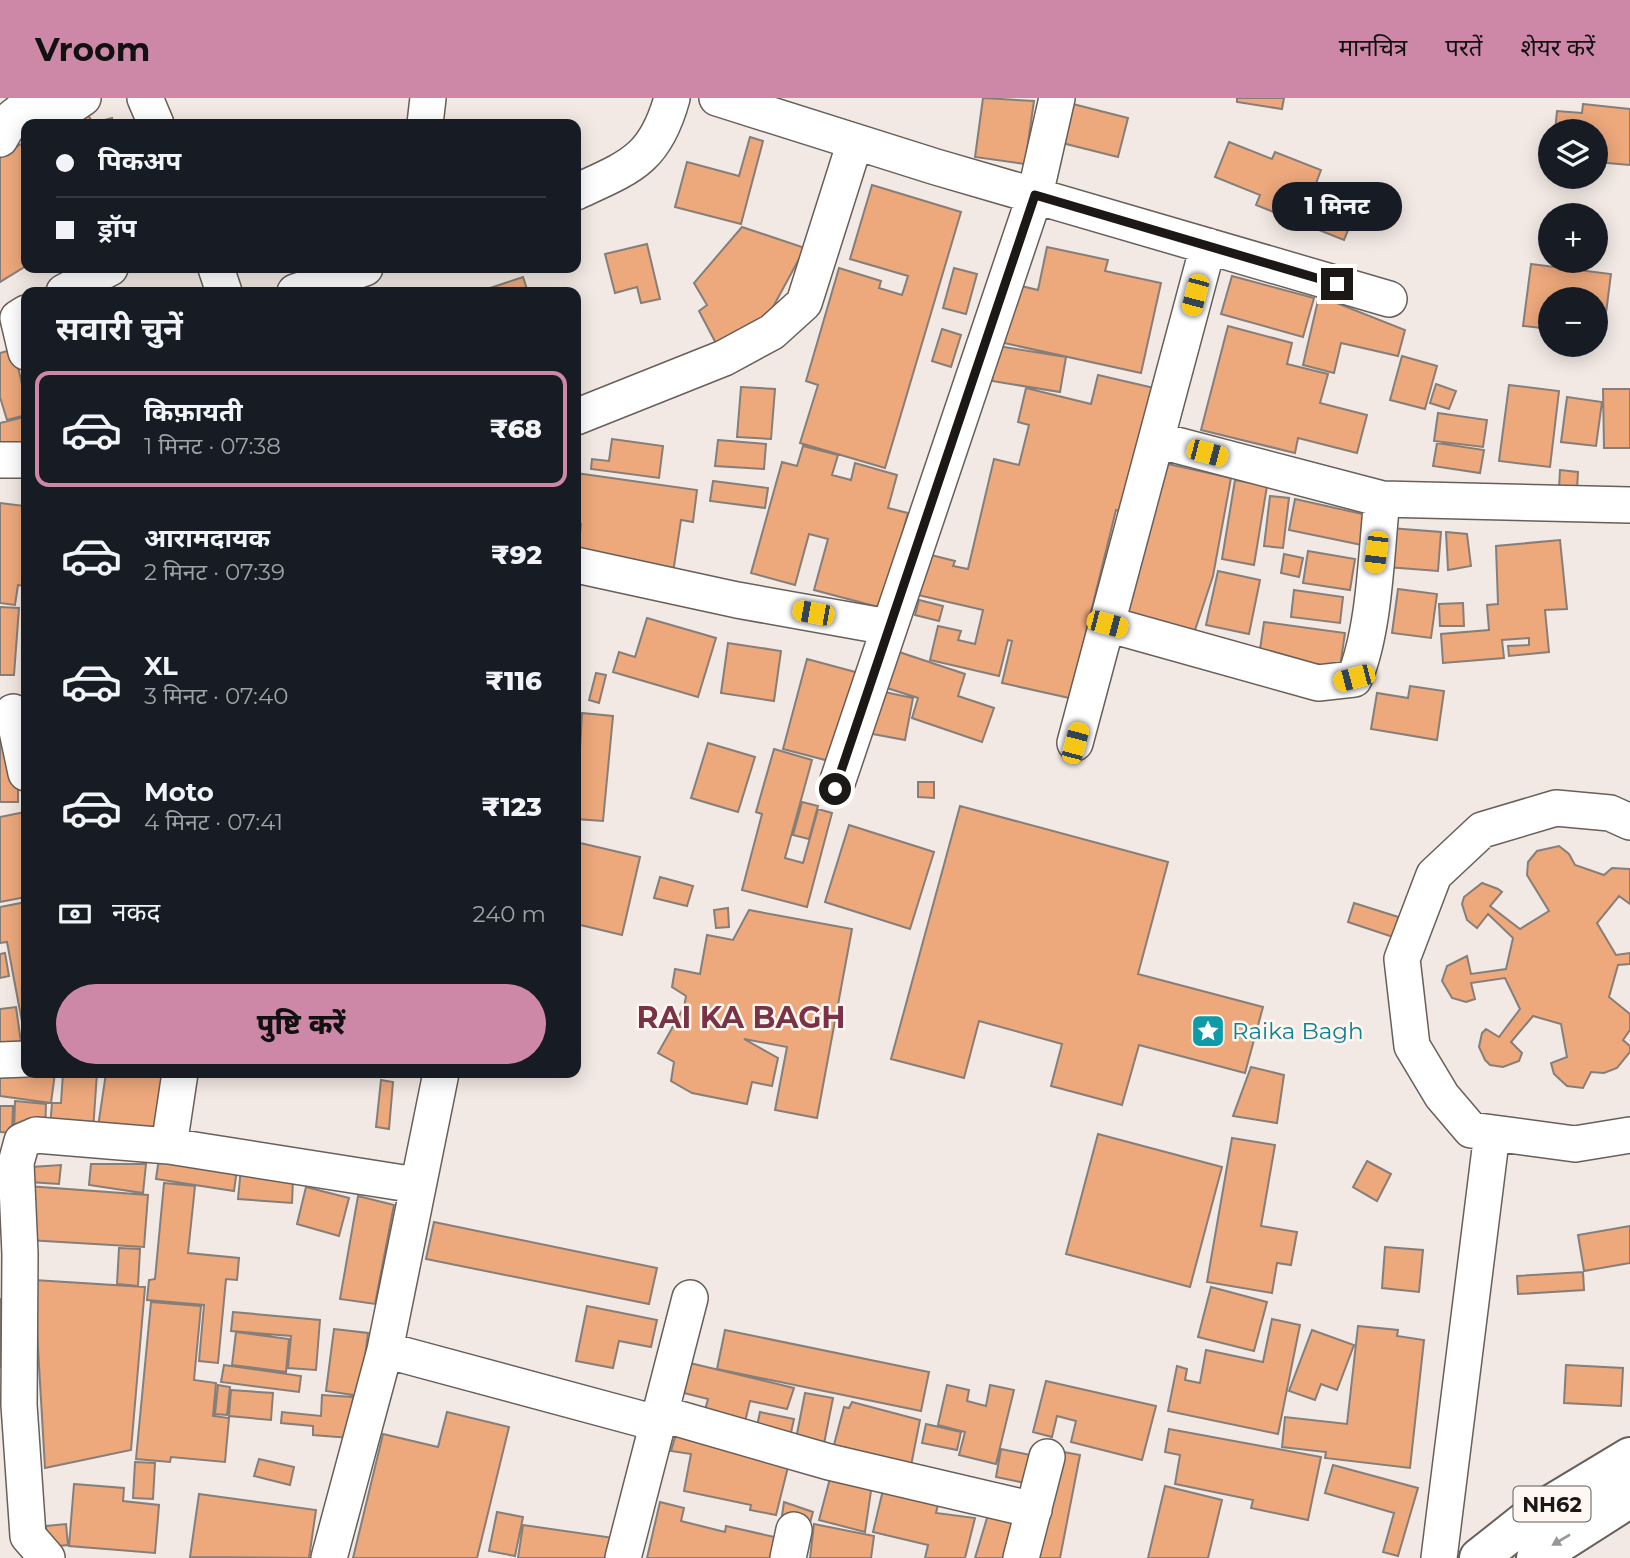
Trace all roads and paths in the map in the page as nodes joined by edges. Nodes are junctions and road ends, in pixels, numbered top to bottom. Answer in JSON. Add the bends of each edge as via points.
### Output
{"nodes":[{"id":1,"x":37,"y":98,"type":"edge"},
{"id":2,"x":83,"y":98,"type":"edge"},
{"id":3,"x":145,"y":98,"type":"edge"},
{"id":4,"x":428,"y":98,"type":"edge"},
{"id":5,"x":672,"y":98,"type":"edge"},
{"id":6,"x":717,"y":98,"type":"edge"},
{"id":7,"x":1057,"y":98,"type":"edge"},
{"id":8,"x":52,"y":119,"type":"edge"},
{"id":9,"x":154,"y":119,"type":"edge"},
{"id":10,"x":426,"y":119,"type":"edge"},
{"id":11,"x":21,"y":135,"type":"edge"},
{"id":12,"x":0,"y":141,"type":"edge"},
{"id":13,"x":855,"y":142,"type":"junction"},
{"id":14,"x":581,"y":190,"type":"edge"},
{"id":15,"x":1035,"y":195,"type":"junction"},
{"id":16,"x":1208,"y":246,"type":"junction"},
{"id":17,"x":100,"y":273,"type":"edge"},
{"id":18,"x":350,"y":273,"type":"edge"},
{"id":19,"x":74,"y":287,"type":"edge"},
{"id":20,"x":310,"y":287,"type":"edge"},
{"id":21,"x":1389,"y":299,"type":"dead end"},
{"id":22,"x":15,"y":318,"type":"edge"},
{"id":23,"x":21,"y":337,"type":"edge"},
{"id":24,"x":581,"y":415,"type":"edge"},
{"id":25,"x":1157,"y":440,"type":"junction"},
{"id":26,"x":0,"y":460,"type":"edge"},
{"id":27,"x":21,"y":460,"type":"edge"},
{"id":28,"x":1382,"y":499,"type":"junction"},
{"id":29,"x":1629,"y":510,"type":"edge"},
{"id":30,"x":581,"y":566,"type":"edge"},
{"id":31,"x":1107,"y":624,"type":"junction"},
{"id":32,"x":888,"y":627,"type":"junction"},
{"id":33,"x":13,"y":712,"type":"edge"},
{"id":34,"x":1075,"y":743,"type":"dead end"},
{"id":35,"x":21,"y":750,"type":"edge"},
{"id":36,"x":835,"y":789,"type":"dead end"},
{"id":37,"x":1630,"y":822,"type":"edge"},
{"id":38,"x":21,"y":1059,"type":"edge"},
{"id":39,"x":0,"y":1060,"type":"edge"},
{"id":40,"x":179,"y":1078,"type":"edge"},
{"id":41,"x":440,"y":1078,"type":"edge"},
{"id":42,"x":1492,"y":1133,"type":"junction"},
{"id":43,"x":1630,"y":1135,"type":"edge"},
{"id":44,"x":169,"y":1146,"type":"junction"},
{"id":45,"x":8,"y":1166,"type":"edge"},
{"id":46,"x":416,"y":1185,"type":"junction"},
{"id":47,"x":690,"y":1298,"type":"dead end"},
{"id":48,"x":385,"y":1350,"type":"junction"},
{"id":49,"x":658,"y":1418,"type":"junction"},
{"id":50,"x":1047,"y":1457,"type":"dead end"},
{"id":51,"x":1630,"y":1457,"type":"edge"},
{"id":52,"x":12,"y":1476,"type":"edge"},
{"id":53,"x":1630,"y":1499,"type":"edge"},
{"id":54,"x":1034,"y":1510,"type":"junction"},
{"id":55,"x":47,"y":1558,"type":"edge"},
{"id":56,"x":329,"y":1558,"type":"edge"},
{"id":57,"x":622,"y":1558,"type":"edge"},
{"id":58,"x":1021,"y":1558,"type":"edge"},
{"id":59,"x":1439,"y":1558,"type":"edge"},
{"id":60,"x":1479,"y":1558,"type":"edge"},
{"id":61,"x":1536,"y":1558,"type":"edge"}],
"edges":[{"from":1,"to":12,"type":"street","via":[[12,118]]},
{"from":2,"to":8,"type":"street"},
{"from":3,"to":9,"type":"street"},
{"from":4,"to":10,"type":"street"},
{"from":5,"to":14,"type":"street","via":[[650,148],[632,166]]},
{"from":6,"to":13,"type":"street"},
{"from":7,"to":15,"type":"street"},
{"from":11,"to":12,"type":"street"},
{"from":13,"to":15,"type":"street"},
{"from":13,"to":24,"type":"street","via":[[804,303],[772,332],[724,358]]},
{"from":15,"to":16,"type":"street"},
{"from":15,"to":32,"type":"street"},
{"from":16,"to":21,"type":"street"},
{"from":16,"to":25,"type":"street"},
{"from":17,"to":19,"type":"street"},
{"from":18,"to":20,"type":"street"},
{"from":22,"to":23,"type":"street"},
{"from":25,"to":28,"type":"street"},
{"from":25,"to":31,"type":"street"},
{"from":26,"to":27,"type":"street"},
{"from":28,"to":29,"type":"street"},
{"from":28,"to":31,"type":"street","via":[[1367,631],[1354,678],[1318,683]]},
{"from":30,"to":32,"type":"street"},
{"from":31,"to":34,"type":"street"},
{"from":32,"to":36,"type":"street"},
{"from":33,"to":35,"type":"street"},
{"from":37,"to":42,"type":"street","via":[[1609,813],[1556,807],[1482,830],[1434,875],[1402,959],[1412,1046],[1441,1096],[1471,1130]]},
{"from":38,"to":39,"type":"street"},
{"from":40,"to":44,"type":"street"},
{"from":41,"to":46,"type":"street"},
{"from":42,"to":43,"type":"street","via":[[1575,1144]]},
{"from":42,"to":59,"type":"street"},
{"from":44,"to":45,"type":"street","via":[[36,1135],[22,1142]]},
{"from":44,"to":46,"type":"street"},
{"from":45,"to":52,"type":"street","via":[[20,1254],[19,1405]]},
{"from":46,"to":48,"type":"street"},
{"from":47,"to":49,"type":"street"},
{"from":48,"to":49,"type":"street"},
{"from":48,"to":56,"type":"street"},
{"from":49,"to":54,"type":"street"},
{"from":49,"to":57,"type":"street"},
{"from":50,"to":54,"type":"street"},
{"from":51,"to":60,"type":"highway","number":"NH62","via":[[1532,1516]]},
{"from":52,"to":55,"type":"street","via":[[28,1536]]},
{"from":53,"to":61,"type":"highway","number":"NH62","one_way":true},
{"from":54,"to":58,"type":"street"}]}
